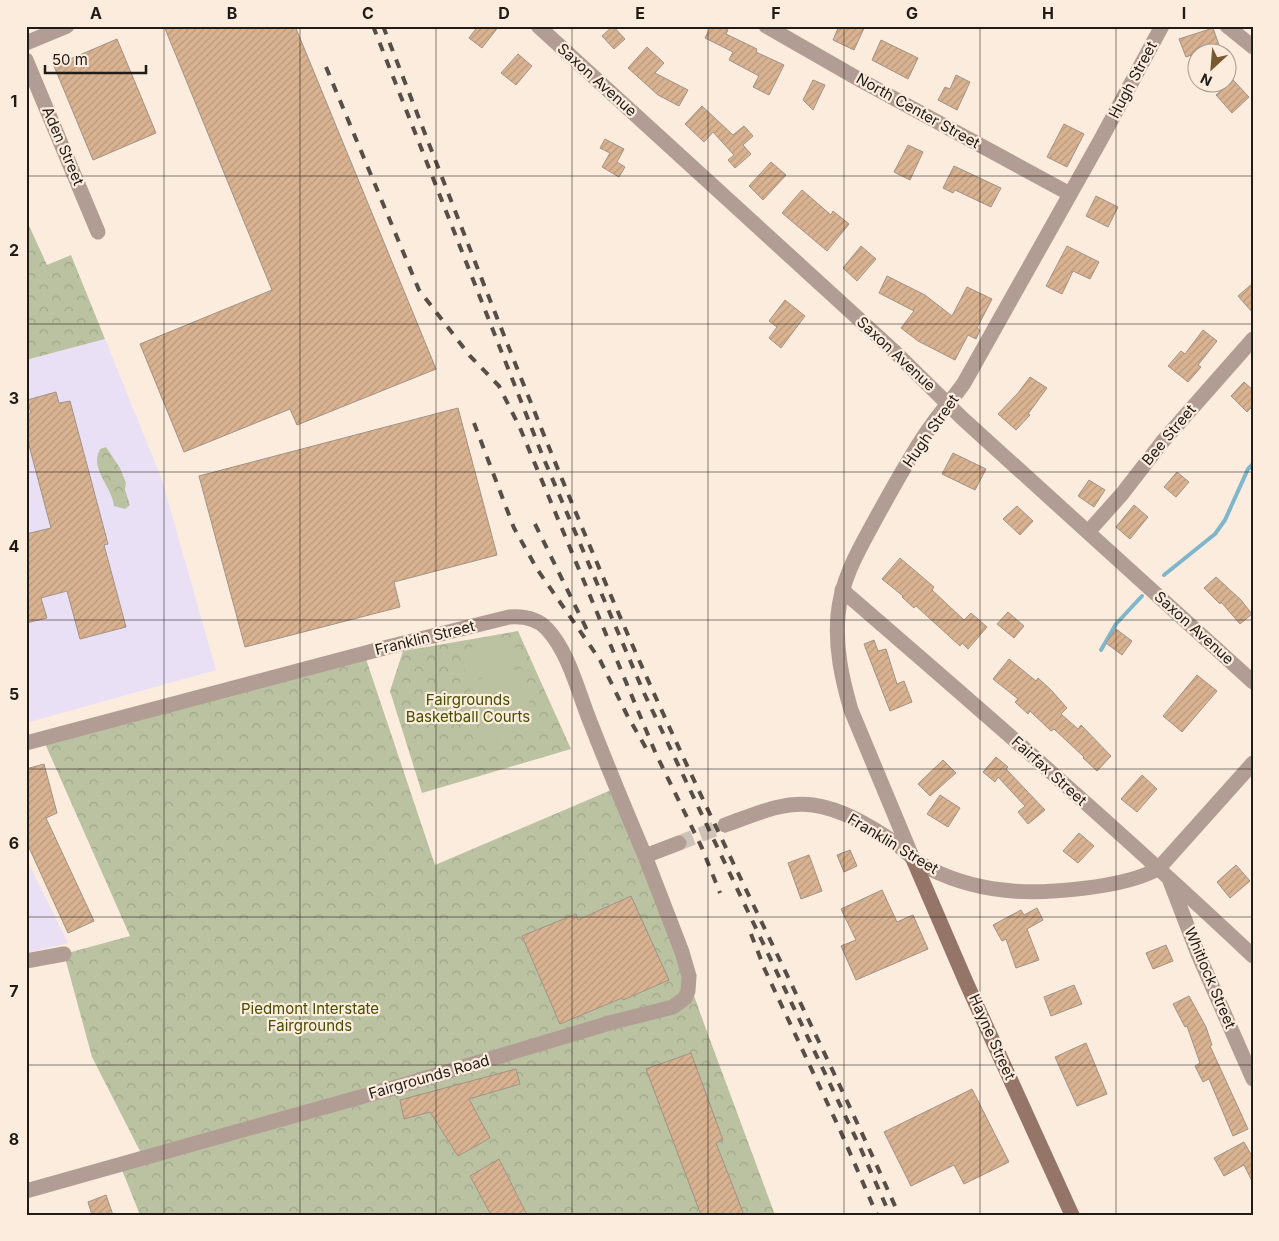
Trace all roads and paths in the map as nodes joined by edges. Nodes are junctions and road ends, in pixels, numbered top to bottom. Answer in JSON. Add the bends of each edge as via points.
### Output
{"nodes":[{"id":1,"x":67,"y":26,"type":"edge"},
{"id":2,"x":538,"y":26,"type":"edge"},
{"id":3,"x":766,"y":26,"type":"edge"},
{"id":4,"x":1162,"y":26,"type":"edge"},
{"id":5,"x":1227,"y":26,"type":"edge"},
{"id":6,"x":26,"y":43,"type":"edge"},
{"id":7,"x":1253,"y":47,"type":"edge"},
{"id":8,"x":26,"y":60,"type":"edge"},
{"id":9,"x":1070,"y":194,"type":"junction"},
{"id":10,"x":98,"y":232,"type":"dead end"},
{"id":11,"x":1253,"y":340,"type":"edge"},
{"id":12,"x":948,"y":404,"type":"junction"},
{"id":13,"x":1088,"y":532,"type":"junction"},
{"id":14,"x":842,"y":590,"type":"junction"},
{"id":15,"x":1253,"y":682,"type":"edge"},
{"id":16,"x":26,"y":743,"type":"edge"},
{"id":17,"x":1253,"y":763,"type":"edge"},
{"id":18,"x":725,"y":825,"type":"tunnel mouth"},
{"id":19,"x":680,"y":843,"type":"tunnel mouth"},
{"id":20,"x":645,"y":856,"type":"junction"},
{"id":21,"x":913,"y":859,"type":"junction"},
{"id":22,"x":1164,"y":872,"type":"junction"},
{"id":23,"x":64,"y":954,"type":"dead end"},
{"id":24,"x":1253,"y":956,"type":"edge"},
{"id":25,"x":26,"y":961,"type":"edge"},
{"id":26,"x":1253,"y":1079,"type":"edge"},
{"id":27,"x":26,"y":1191,"type":"edge"},
{"id":28,"x":1072,"y":1215,"type":"edge"}],
"edges":[{"from":1,"to":6,"type":"street"},
{"from":2,"to":12,"type":"street","name":"Saxon Avenue"},
{"from":3,"to":9,"type":"street","name":"North Center Street"},
{"from":4,"to":9,"type":"street","name":"Hugh Street"},
{"from":5,"to":7,"type":"street"},
{"from":8,"to":10,"type":"street","name":"Aden Street"},
{"from":9,"to":12,"type":"street","name":"Hugh Street","via":[[964,383]]},
{"from":11,"to":13,"type":"street","name":"Bee Street"},
{"from":12,"to":13,"type":"street","name":"Saxon Avenue"},
{"from":12,"to":14,"type":"street","name":"Hugh Street","via":[[908,461],[853,558]]},
{"from":13,"to":15,"type":"street","name":"Saxon Avenue"},
{"from":14,"to":21,"type":"street","name":"Hugh Street","via":[[837,634],[843,685],[850,710]]},
{"from":14,"to":22,"type":"street","name":"Fairfax Street"},
{"from":16,"to":20,"type":"street","name":"Franklin Street","via":[[388,647],[520,616],[530,618],[547,630],[567,662]]},
{"from":17,"to":22,"type":"street","name":"Franklin Street","via":[[1165,863]]},
{"from":18,"to":21,"type":"street","name":"Franklin Street","via":[[780,805],[814,805],[859,820],[896,843]]},
{"from":19,"to":20,"type":"street"},
{"from":20,"to":27,"type":"street","name":"Fairgrounds Road","via":[[689,976],[685,998],[673,1007]]},
{"from":21,"to":22,"type":"street","name":"Franklin Street","via":[[974,885],[1026,892],[1097,886]]},
{"from":21,"to":28,"type":"street","name":"Hayne Street"},
{"from":22,"to":24,"type":"street","name":"Fairfax Street"},
{"from":22,"to":26,"type":"street","name":"Whitlock Street"},
{"from":23,"to":25,"type":"street"}]}
